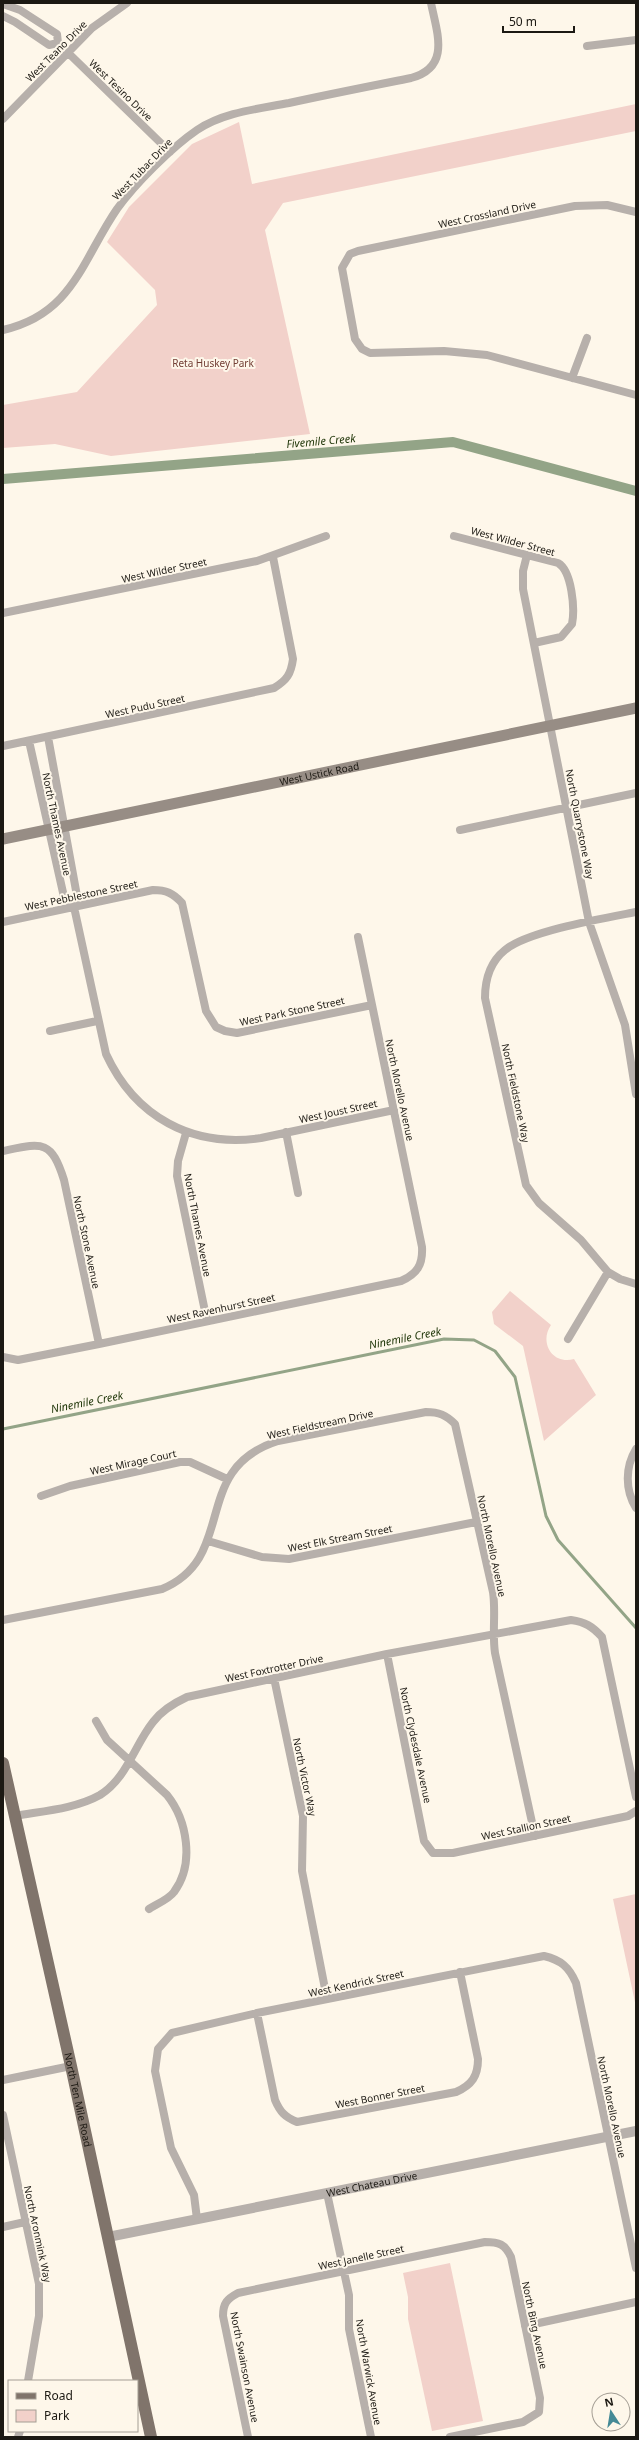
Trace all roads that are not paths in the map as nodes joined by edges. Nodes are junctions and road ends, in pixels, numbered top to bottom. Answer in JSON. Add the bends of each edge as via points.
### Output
{"nodes":[{"id":1,"x":127,"y":3,"type":"edge"},
{"id":2,"x":431,"y":3,"type":"edge"},
{"id":3,"x":3,"y":4,"type":"edge"},
{"id":4,"x":3,"y":16,"type":"edge"},
{"id":5,"x":636,"y":40,"type":"edge"},
{"id":6,"x":58,"y":43,"type":"junction"},
{"id":7,"x":587,"y":46,"type":"dead end"},
{"id":8,"x":69,"y":53,"type":"junction"},
{"id":9,"x":3,"y":118,"type":"edge"},
{"id":10,"x":170,"y":152,"type":"junction"},
{"id":11,"x":636,"y":212,"type":"edge"},
{"id":12,"x":3,"y":330,"type":"edge"},
{"id":13,"x":587,"y":338,"type":"dead end"},
{"id":14,"x":572,"y":378,"type":"junction"},
{"id":15,"x":636,"y":395,"type":"edge"},
{"id":16,"x":326,"y":536,"type":"dead end"},
{"id":17,"x":454,"y":536,"type":"dead end"},
{"id":18,"x":527,"y":555,"type":"junction"},
{"id":19,"x":273,"y":557,"type":"junction"},
{"id":20,"x":3,"y":613,"type":"edge"},
{"id":21,"x":534,"y":643,"type":"junction"},
{"id":22,"x":636,"y":708,"type":"edge"},
{"id":23,"x":551,"y":725,"type":"junction"},
{"id":24,"x":48,"y":737,"type":"junction"},
{"id":25,"x":29,"y":741,"type":"junction"},
{"id":26,"x":3,"y":746,"type":"edge"},
{"id":27,"x":636,"y":793,"type":"edge"},
{"id":28,"x":568,"y":807,"type":"junction"},
{"id":29,"x":64,"y":826,"type":"junction"},
{"id":30,"x":48,"y":829,"type":"junction"},
{"id":31,"x":460,"y":830,"type":"dead end"},
{"id":32,"x":3,"y":839,"type":"edge"},
{"id":33,"x":74,"y":907,"type":"junction"},
{"id":34,"x":636,"y":912,"type":"edge"},
{"id":35,"x":3,"y":922,"type":"edge"},
{"id":36,"x":589,"y":922,"type":"junction"},
{"id":37,"x":358,"y":937,"type":"dead end"},
{"id":38,"x":372,"y":1005,"type":"junction"},
{"id":39,"x":97,"y":1021,"type":"junction"},
{"id":40,"x":216,"y":1027,"type":"joint"},
{"id":41,"x":50,"y":1031,"type":"dead end"},
{"id":42,"x":633,"y":1049,"type":"edge"},
{"id":43,"x":122,"y":1082,"type":"joint"},
{"id":44,"x":636,"y":1094,"type":"edge"},
{"id":45,"x":394,"y":1110,"type":"junction"},
{"id":46,"x":286,"y":1132,"type":"junction"},
{"id":47,"x":186,"y":1133,"type":"junction"},
{"id":48,"x":3,"y":1151,"type":"edge"},
{"id":49,"x":298,"y":1193,"type":"dead end"},
{"id":50,"x":422,"y":1247,"type":"joint"},
{"id":51,"x":608,"y":1272,"type":"junction"},
{"id":52,"x":636,"y":1284,"type":"edge"},
{"id":53,"x":207,"y":1321,"type":"junction"},
{"id":54,"x":568,"y":1339,"type":"dead end"},
{"id":55,"x":99,"y":1344,"type":"junction"},
{"id":56,"x":3,"y":1357,"type":"edge"},
{"id":57,"x":437,"y":1412,"type":"joint"},
{"id":58,"x":636,"y":1448,"type":"edge"},
{"id":59,"x":227,"y":1479,"type":"junction"},
{"id":60,"x":41,"y":1496,"type":"dead end"},
{"id":61,"x":636,"y":1508,"type":"edge"},
{"id":62,"x":476,"y":1522,"type":"junction"},
{"id":63,"x":208,"y":1541,"type":"junction"},
{"id":64,"x":3,"y":1620,"type":"edge"},
{"id":65,"x":492,"y":1634,"type":"junction"},
{"id":66,"x":387,"y":1654,"type":"junction"},
{"id":67,"x":274,"y":1678,"type":"junction"},
{"id":68,"x":96,"y":1720,"type":"dead end"},
{"id":69,"x":130,"y":1762,"type":"junction"},
{"id":70,"x":3,"y":1763,"type":"edge"},
{"id":71,"x":636,"y":1797,"type":"edge"},
{"id":72,"x":636,"y":1809,"type":"edge"},
{"id":73,"x":14,"y":1816,"type":"junction"},
{"id":74,"x":535,"y":1836,"type":"junction"},
{"id":75,"x":424,"y":1840,"type":"joint"},
{"id":76,"x":149,"y":1909,"type":"dead end"},
{"id":77,"x":555,"y":1959,"type":"joint"},
{"id":78,"x":460,"y":1972,"type":"junction"},
{"id":79,"x":327,"y":1999,"type":"junction"},
{"id":80,"x":258,"y":2013,"type":"junction"},
{"id":81,"x":71,"y":2066,"type":"junction"},
{"id":82,"x":3,"y":2080,"type":"edge"},
{"id":83,"x":3,"y":2115,"type":"edge"},
{"id":84,"x":636,"y":2131,"type":"edge"},
{"id":85,"x":607,"y":2137,"type":"junction"},
{"id":86,"x":327,"y":2193,"type":"junction"},
{"id":87,"x":197,"y":2219,"type":"junction"},
{"id":88,"x":25,"y":2222,"type":"junction"},
{"id":89,"x":3,"y":2227,"type":"edge"},
{"id":90,"x":108,"y":2237,"type":"junction"},
{"id":91,"x":503,"y":2245,"type":"joint"},
{"id":92,"x":636,"y":2268,"type":"edge"},
{"id":93,"x":344,"y":2271,"type":"junction"},
{"id":94,"x":225,"y":2302,"type":"joint"},
{"id":95,"x":636,"y":2302,"type":"edge"},
{"id":96,"x":525,"y":2326,"type":"junction"},
{"id":97,"x":28,"y":2380,"type":"edge"},
{"id":98,"x":136,"y":2380,"type":"edge"},
{"id":99,"x":138,"y":2392,"type":"edge"},
{"id":100,"x":140,"y":2402,"type":"edge"},
{"id":101,"x":151,"y":2437,"type":"edge"},
{"id":102,"x":248,"y":2437,"type":"edge"},
{"id":103,"x":371,"y":2437,"type":"edge"},
{"id":104,"x":450,"y":2437,"type":"edge"}],
"edges":[{"from":1,"to":8,"type":"street","name":"West Teano Drive","via":[[92,28]]},
{"from":2,"to":10,"type":"street","name":"West Tubac Drive","via":[[439,50],[429,71],[411,78],[220,119],[196,130]]},
{"from":3,"to":6,"type":"street","name":"West Tesino Drive","via":[[20,10],[57,34]]},
{"from":4,"to":6,"type":"street","name":"West Tesino Drive","via":[[49,45]]},
{"from":5,"to":7,"type":"street"},
{"from":6,"to":8,"type":"street","name":"West Tesino Drive"},
{"from":8,"to":9,"type":"street","name":"West Teano Drive"},
{"from":8,"to":10,"type":"street","name":"West Tesino Drive"},
{"from":10,"to":12,"type":"street","name":"West Tubac Drive","via":[[119,207],[80,275],[61,298],[39,316]]},
{"from":11,"to":14,"type":"street","name":"West Crossland Drive","via":[[607,205],[575,206],[358,251],[344,260],[342,276],[355,339],[362,349],[379,354],[466,352],[498,357]]},
{"from":13,"to":14,"type":"street"},
{"from":14,"to":15,"type":"street"},
{"from":16,"to":19,"type":"street","name":"West Wilder Street"},
{"from":17,"to":18,"type":"street","name":"West Wilder Street"},
{"from":18,"to":21,"type":"street","name":"North Quarrystone Way","via":[[523,571],[523,589]]},
{"from":18,"to":21,"type":"street","name":"West Wilder Street","via":[[558,563],[565,569],[569,580],[572,624],[561,637]]},
{"from":19,"to":20,"type":"street","name":"West Wilder Street"},
{"from":19,"to":24,"type":"street","name":"West Pudu Street","via":[[293,659],[288,679],[274,688]]},
{"from":21,"to":23,"type":"street","name":"North Quarrystone Way"},
{"from":22,"to":23,"type":"main road","name":"West Ustick Road"},
{"from":23,"to":28,"type":"street","name":"North Quarrystone Way"},
{"from":23,"to":29,"type":"main road","name":"West Ustick Road"},
{"from":24,"to":25,"type":"street","name":"West Pudu Street"},
{"from":24,"to":29,"type":"street","name":"North Thames Avenue"},
{"from":25,"to":26,"type":"street","name":"West Pudu Street"},
{"from":25,"to":30,"type":"street","name":"North Thames Avenue"},
{"from":27,"to":28,"type":"street"},
{"from":28,"to":31,"type":"street"},
{"from":28,"to":36,"type":"street","name":"North Quarrystone Way"},
{"from":29,"to":30,"type":"main road","name":"West Ustick Road"},
{"from":29,"to":33,"type":"street","name":"North Thames Avenue","via":[[77,896]]},
{"from":30,"to":32,"type":"main road","name":"West Ustick Road"},
{"from":30,"to":33,"type":"street","name":"North Thames Avenue","via":[[64,897]]},
{"from":33,"to":35,"type":"street","name":"West Pebblestone Street"},
{"from":33,"to":39,"type":"street","name":"North Thames Avenue"},
{"from":33,"to":40,"type":"street","name":"West Pebblestone Street","via":[[153,890],[164,890],[174,894],[182,903],[206,1011]]},
{"from":34,"to":36,"type":"street","name":"North Fieldstone Way"},
{"from":36,"to":42,"type":"street","name":"North Quarrystone Way"},
{"from":36,"to":51,"type":"street","name":"North Fieldstone Way","via":[[518,941],[505,949],[489,972],[485,998],[526,1185],[538,1203],[581,1240]]},
{"from":37,"to":38,"type":"street","name":"North Morello Avenue"},
{"from":38,"to":40,"type":"street","name":"West Park Stone Street","via":[[236,1032]]},
{"from":38,"to":45,"type":"street","name":"North Morello Avenue"},
{"from":39,"to":41,"type":"street"},
{"from":39,"to":43,"type":"street","name":"North Thames Avenue","via":[[106,1054]]},
{"from":42,"to":44,"type":"street","name":"North Quarrystone Way"},
{"from":43,"to":47,"type":"street","name":"West Joust Street","via":[[152,1113]]},
{"from":45,"to":46,"type":"street","name":"West Joust Street"},
{"from":45,"to":50,"type":"street","name":"North Morello Avenue"},
{"from":46,"to":47,"type":"street","name":"West Joust Street","via":[[239,1140]]},
{"from":46,"to":49,"type":"street"},
{"from":47,"to":53,"type":"street","name":"North Thames Avenue","via":[[178,1161],[177,1176]]},
{"from":48,"to":55,"type":"street","name":"North Stone Avenue","via":[[32,1146],[47,1148],[57,1158]]},
{"from":50,"to":53,"type":"street","name":"West Ravenhurst Street","via":[[418,1269],[401,1281]]},
{"from":51,"to":52,"type":"street","name":"North Fieldstone Way"},
{"from":51,"to":54,"type":"street"},
{"from":53,"to":55,"type":"street","name":"West Ravenhurst Street"},
{"from":55,"to":56,"type":"street","name":"West Ravenhurst Street","via":[[18,1360]]},
{"from":57,"to":59,"type":"street","name":"West Fieldstream Drive","via":[[426,1412],[272,1443],[248,1455]]},
{"from":57,"to":62,"type":"street","name":"North Morello Avenue","via":[[448,1416],[455,1424]]},
{"from":58,"to":61,"type":"street","via":[[629,1464],[628,1475],[630,1497]]},
{"from":59,"to":60,"type":"street","name":"West Mirage Court","via":[[190,1462],[180,1462],[70,1486]]},
{"from":59,"to":63,"type":"street","name":"West Fieldstream Drive"},
{"from":62,"to":63,"type":"street","name":"West Elk Stream Street","via":[[289,1559],[262,1557]]},
{"from":62,"to":65,"type":"street","name":"North Morello Avenue","via":[[494,1592],[496,1613]]},
{"from":63,"to":64,"type":"street","name":"West Fieldstream Drive","via":[[190,1571],[162,1588]]},
{"from":65,"to":66,"type":"street","name":"West Foxtrotter Drive"},
{"from":65,"to":71,"type":"street","name":"West Foxtrotter Drive","via":[[571,1620],[593,1627],[602,1637]]},
{"from":65,"to":74,"type":"street","name":"North Morello Avenue"},
{"from":66,"to":67,"type":"street","name":"West Foxtrotter Drive"},
{"from":66,"to":75,"type":"street","name":"North Clydesdale Avenue"},
{"from":67,"to":69,"type":"street","name":"West Foxtrotter Drive","via":[[197,1694],[177,1702],[152,1723]]},
{"from":67,"to":79,"type":"street","name":"North Victor Way","via":[[303,1816],[302,1871]]},
{"from":68,"to":69,"type":"street","via":[[107,1740]]},
{"from":69,"to":73,"type":"street","name":"West Foxtrotter Drive","via":[[109,1788],[91,1799]]},
{"from":69,"to":76,"type":"street","via":[[167,1795],[175,1805],[183,1825],[185,1858],[180,1881],[174,1892]]},
{"from":70,"to":73,"type":"main road","name":"North Ten Mile Road"},
{"from":72,"to":74,"type":"street","name":"West Stallion Street","via":[[628,1816]]},
{"from":73,"to":81,"type":"main road","name":"North Ten Mile Road"},
{"from":74,"to":75,"type":"street","name":"West Stallion Street","via":[[453,1853],[433,1853]]},
{"from":77,"to":78,"type":"street","name":"West Kendrick Street","via":[[533,1957]]},
{"from":77,"to":85,"type":"street","name":"North Morello Avenue","via":[[572,1973],[576,1983]]},
{"from":78,"to":79,"type":"street","name":"West Kendrick Street"},
{"from":78,"to":80,"type":"street","name":"West Bonner Street","via":[[478,2058],[478,2069],[473,2080],[456,2092],[298,2122],[287,2118],[275,2100]]},
{"from":79,"to":80,"type":"street","name":"West Kendrick Street"},
{"from":80,"to":87,"type":"street","name":"West Kendrick Street","via":[[183,2029],[172,2033],[158,2049],[155,2071],[171,2148],[194,2195]]},
{"from":81,"to":82,"type":"street"},
{"from":81,"to":90,"type":"main road","name":"North Ten Mile Road"},
{"from":83,"to":88,"type":"street","name":"North Aronmink Way"},
{"from":84,"to":85,"type":"street","name":"West Chateau Drive"},
{"from":85,"to":86,"type":"street","name":"West Chateau Drive"},
{"from":85,"to":92,"type":"street","name":"North Morello Avenue"},
{"from":86,"to":87,"type":"street","name":"West Chateau Drive"},
{"from":86,"to":93,"type":"street","name":"North Warwick Avenue"},
{"from":87,"to":90,"type":"street","name":"West Chateau Drive"},
{"from":88,"to":89,"type":"street"},
{"from":88,"to":97,"type":"street","name":"North Aronmink Way","via":[[40,2295]]},
{"from":90,"to":98,"type":"main road","name":"North Ten Mile Road"},
{"from":91,"to":93,"type":"street","name":"West Janelle Street","via":[[486,2242]]},
{"from":91,"to":96,"type":"street","name":"North Bing Avenue","via":[[511,2257]]},
{"from":93,"to":94,"type":"street","name":"West Janelle Street","via":[[238,2293]]},
{"from":93,"to":103,"type":"street","name":"North Warwick Avenue","via":[[349,2295],[349,2329]]},
{"from":94,"to":102,"type":"street","name":"North Swainson Avenue","via":[[222,2316]]},
{"from":95,"to":96,"type":"street"},
{"from":96,"to":104,"type":"street","name":"North Bing Avenue","via":[[540,2398],[539,2412],[523,2422]]},
{"from":99,"to":100,"type":"main road","name":"North Ten Mile Road"},
{"from":100,"to":101,"type":"main road","name":"North Ten Mile Road"}]}
